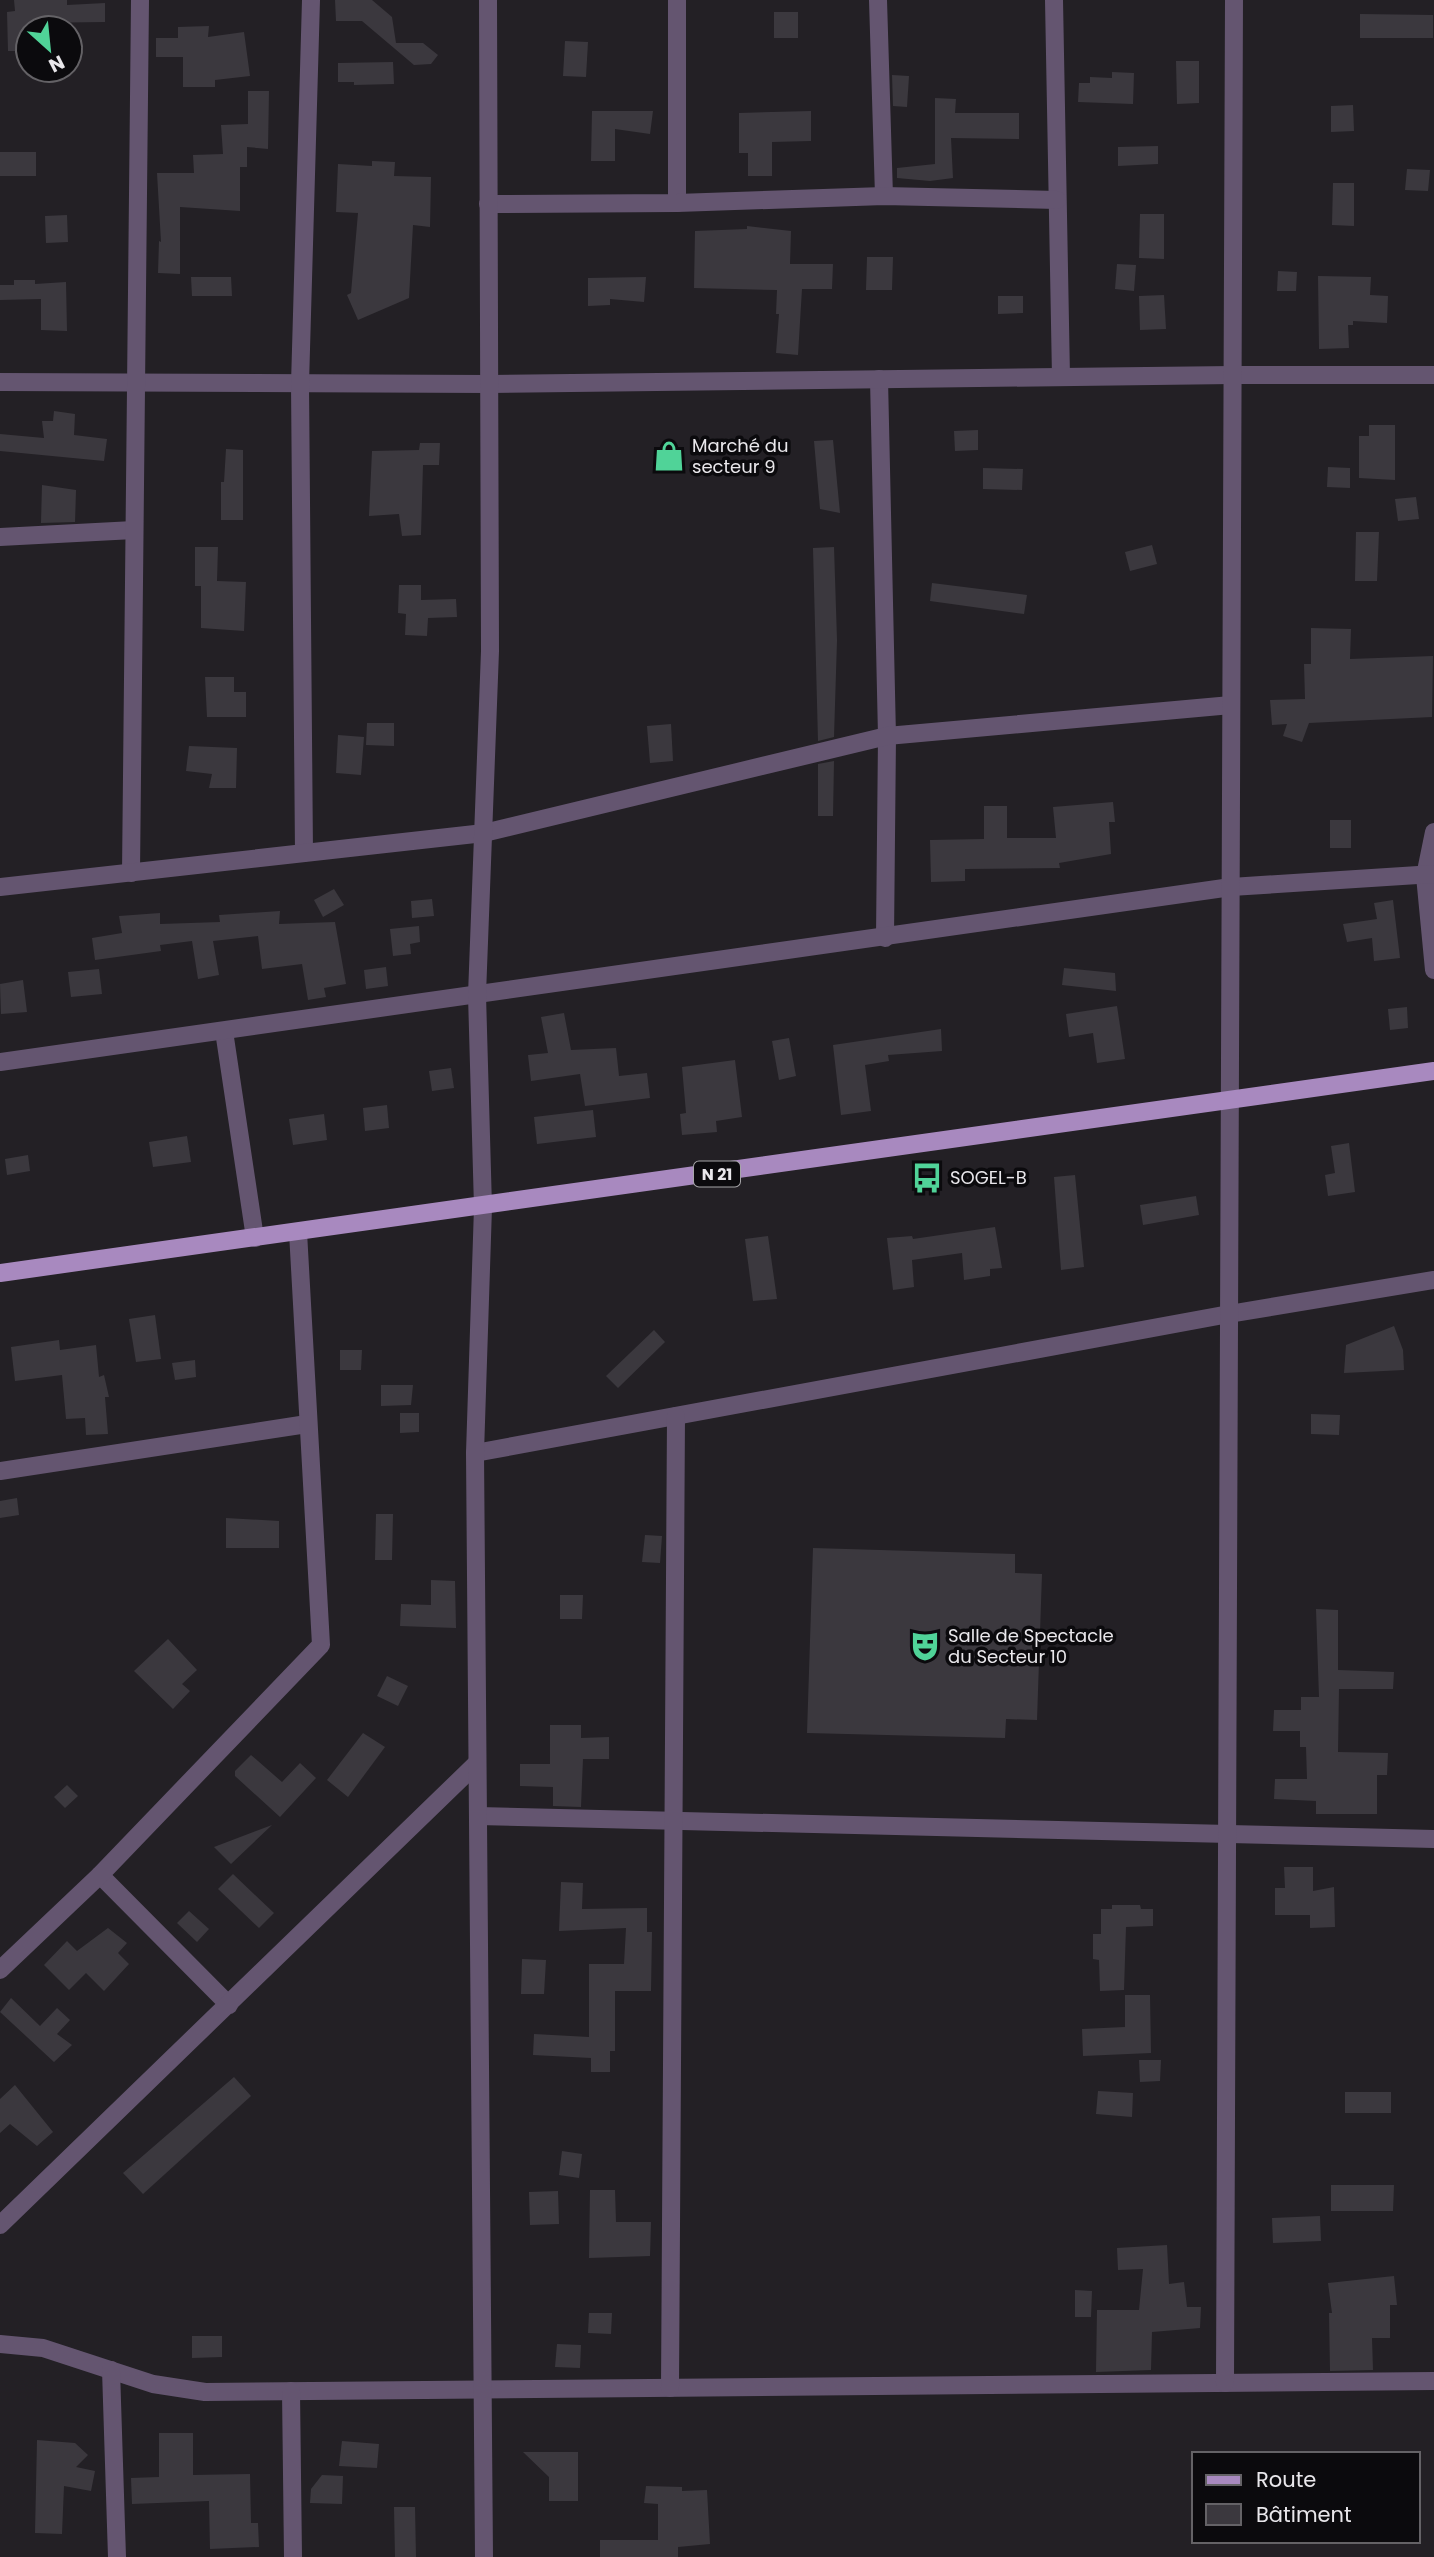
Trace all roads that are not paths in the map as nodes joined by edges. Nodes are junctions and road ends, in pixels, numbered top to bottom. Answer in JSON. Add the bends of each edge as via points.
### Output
{"nodes":[{"id":1,"x":140,"y":0,"type":"edge"},
{"id":2,"x":311,"y":0,"type":"edge"},
{"id":3,"x":488,"y":0,"type":"edge"},
{"id":4,"x":677,"y":0,"type":"edge"},
{"id":5,"x":878,"y":0,"type":"edge"},
{"id":6,"x":1054,"y":0,"type":"edge"},
{"id":7,"x":1234,"y":0,"type":"edge"},
{"id":8,"x":884,"y":196,"type":"junction"},
{"id":9,"x":1057,"y":200,"type":"junction"},
{"id":10,"x":677,"y":203,"type":"junction"},
{"id":11,"x":488,"y":204,"type":"junction"},
{"id":12,"x":1233,"y":374,"type":"junction"},
{"id":13,"x":1434,"y":375,"type":"edge"},
{"id":14,"x":1061,"y":377,"type":"junction"},
{"id":15,"x":879,"y":379,"type":"junction"},
{"id":16,"x":0,"y":382,"type":"edge"},
{"id":17,"x":136,"y":383,"type":"junction"},
{"id":18,"x":300,"y":384,"type":"junction"},
{"id":19,"x":489,"y":384,"type":"junction"},
{"id":20,"x":134,"y":530,"type":"junction"},
{"id":21,"x":0,"y":537,"type":"edge"},
{"id":22,"x":1231,"y":705,"type":"junction"},
{"id":23,"x":887,"y":736,"type":"junction"},
{"id":24,"x":1434,"y":832,"type":"edge"},
{"id":25,"x":484,"y":833,"type":"junction"},
{"id":26,"x":304,"y":853,"type":"junction"},
{"id":27,"x":131,"y":873,"type":"junction"},
{"id":28,"x":1429,"y":875,"type":"edge"},
{"id":29,"x":0,"y":887,"type":"edge"},
{"id":30,"x":1231,"y":887,"type":"junction"},
{"id":31,"x":885,"y":938,"type":"junction"},
{"id":32,"x":1434,"y":970,"type":"edge"},
{"id":33,"x":477,"y":995,"type":"junction"},
{"id":34,"x":224,"y":1031,"type":"junction"},
{"id":35,"x":0,"y":1062,"type":"edge"},
{"id":36,"x":1434,"y":1071,"type":"edge"},
{"id":37,"x":1228,"y":1103,"type":"junction"},
{"id":38,"x":483,"y":1208,"type":"junction"},
{"id":39,"x":298,"y":1232,"type":"junction"},
{"id":40,"x":255,"y":1238,"type":"junction"},
{"id":41,"x":0,"y":1273,"type":"edge"},
{"id":42,"x":1434,"y":1280,"type":"edge"},
{"id":43,"x":1229,"y":1314,"type":"junction"},
{"id":44,"x":676,"y":1416,"type":"junction"},
{"id":45,"x":307,"y":1424,"type":"junction"},
{"id":46,"x":475,"y":1453,"type":"junction"},
{"id":47,"x":0,"y":1471,"type":"edge"},
{"id":48,"x":477,"y":1763,"type":"junction"},
{"id":49,"x":478,"y":1816,"type":"junction"},
{"id":50,"x":673,"y":1821,"type":"junction"},
{"id":51,"x":1227,"y":1835,"type":"junction"},
{"id":52,"x":1434,"y":1839,"type":"edge"},
{"id":53,"x":100,"y":1875,"type":"junction"},
{"id":54,"x":0,"y":1970,"type":"edge"},
{"id":55,"x":229,"y":2005,"type":"junction"},
{"id":56,"x":0,"y":2225,"type":"edge"},
{"id":57,"x":0,"y":2344,"type":"edge"},
{"id":58,"x":111,"y":2370,"type":"junction"},
{"id":59,"x":1434,"y":2381,"type":"edge"},
{"id":60,"x":1224,"y":2383,"type":"junction"},
{"id":61,"x":670,"y":2388,"type":"junction"},
{"id":62,"x":482,"y":2389,"type":"junction"},
{"id":63,"x":291,"y":2391,"type":"junction"},
{"id":64,"x":117,"y":2557,"type":"edge"},
{"id":65,"x":293,"y":2557,"type":"edge"},
{"id":66,"x":484,"y":2557,"type":"edge"}],
"edges":[{"from":1,"to":17,"type":"street"},
{"from":2,"to":18,"type":"street"},
{"from":3,"to":11,"type":"street"},
{"from":4,"to":10,"type":"street"},
{"from":5,"to":8,"type":"street"},
{"from":6,"to":9,"type":"street"},
{"from":7,"to":12,"type":"street"},
{"from":8,"to":9,"type":"street"},
{"from":8,"to":10,"type":"street"},
{"from":9,"to":14,"type":"street"},
{"from":10,"to":11,"type":"street"},
{"from":11,"to":19,"type":"street"},
{"from":12,"to":13,"type":"street"},
{"from":12,"to":14,"type":"street"},
{"from":12,"to":22,"type":"street"},
{"from":14,"to":15,"type":"street"},
{"from":15,"to":19,"type":"street"},
{"from":15,"to":23,"type":"street"},
{"from":16,"to":17,"type":"street"},
{"from":17,"to":18,"type":"street"},
{"from":17,"to":20,"type":"street"},
{"from":18,"to":19,"type":"street"},
{"from":18,"to":26,"type":"street"},
{"from":19,"to":25,"type":"street","via":[[490,651]]},
{"from":20,"to":21,"type":"street"},
{"from":20,"to":27,"type":"street"},
{"from":22,"to":23,"type":"street"},
{"from":22,"to":30,"type":"street"},
{"from":23,"to":25,"type":"street"},
{"from":23,"to":31,"type":"street"},
{"from":24,"to":28,"type":"street"},
{"from":25,"to":26,"type":"street"},
{"from":25,"to":33,"type":"street"},
{"from":26,"to":27,"type":"street"},
{"from":27,"to":29,"type":"street"},
{"from":28,"to":30,"type":"street"},
{"from":28,"to":32,"type":"street"},
{"from":30,"to":31,"type":"street"},
{"from":30,"to":37,"type":"street"},
{"from":31,"to":33,"type":"street"},
{"from":33,"to":34,"type":"street"},
{"from":33,"to":38,"type":"street"},
{"from":34,"to":35,"type":"street"},
{"from":34,"to":40,"type":"street"},
{"from":36,"to":37,"type":"main road","number":"N 21"},
{"from":37,"to":38,"type":"main road","number":"N 21"},
{"from":37,"to":43,"type":"street"},
{"from":38,"to":39,"type":"main road","number":"N 21"},
{"from":38,"to":46,"type":"street"},
{"from":39,"to":40,"type":"main road","number":"N 21"},
{"from":39,"to":45,"type":"street"},
{"from":40,"to":41,"type":"main road","number":"N 21"},
{"from":42,"to":43,"type":"street"},
{"from":43,"to":44,"type":"street"},
{"from":43,"to":51,"type":"street"},
{"from":44,"to":46,"type":"street"},
{"from":44,"to":50,"type":"street"},
{"from":45,"to":47,"type":"street"},
{"from":45,"to":53,"type":"street","via":[[321,1644]]},
{"from":46,"to":48,"type":"street"},
{"from":48,"to":49,"type":"street"},
{"from":48,"to":55,"type":"street"},
{"from":49,"to":50,"type":"street"},
{"from":49,"to":62,"type":"street"},
{"from":50,"to":51,"type":"street"},
{"from":50,"to":61,"type":"street"},
{"from":51,"to":52,"type":"street"},
{"from":51,"to":60,"type":"street"},
{"from":53,"to":54,"type":"street"},
{"from":53,"to":55,"type":"street"},
{"from":55,"to":56,"type":"street"},
{"from":57,"to":58,"type":"street","via":[[44,2348]]},
{"from":58,"to":63,"type":"street","via":[[153,2384],[205,2392]]},
{"from":58,"to":64,"type":"street"},
{"from":59,"to":60,"type":"street"},
{"from":60,"to":61,"type":"street"},
{"from":61,"to":62,"type":"street"},
{"from":62,"to":63,"type":"street"},
{"from":62,"to":66,"type":"street"},
{"from":63,"to":65,"type":"street"}]}
